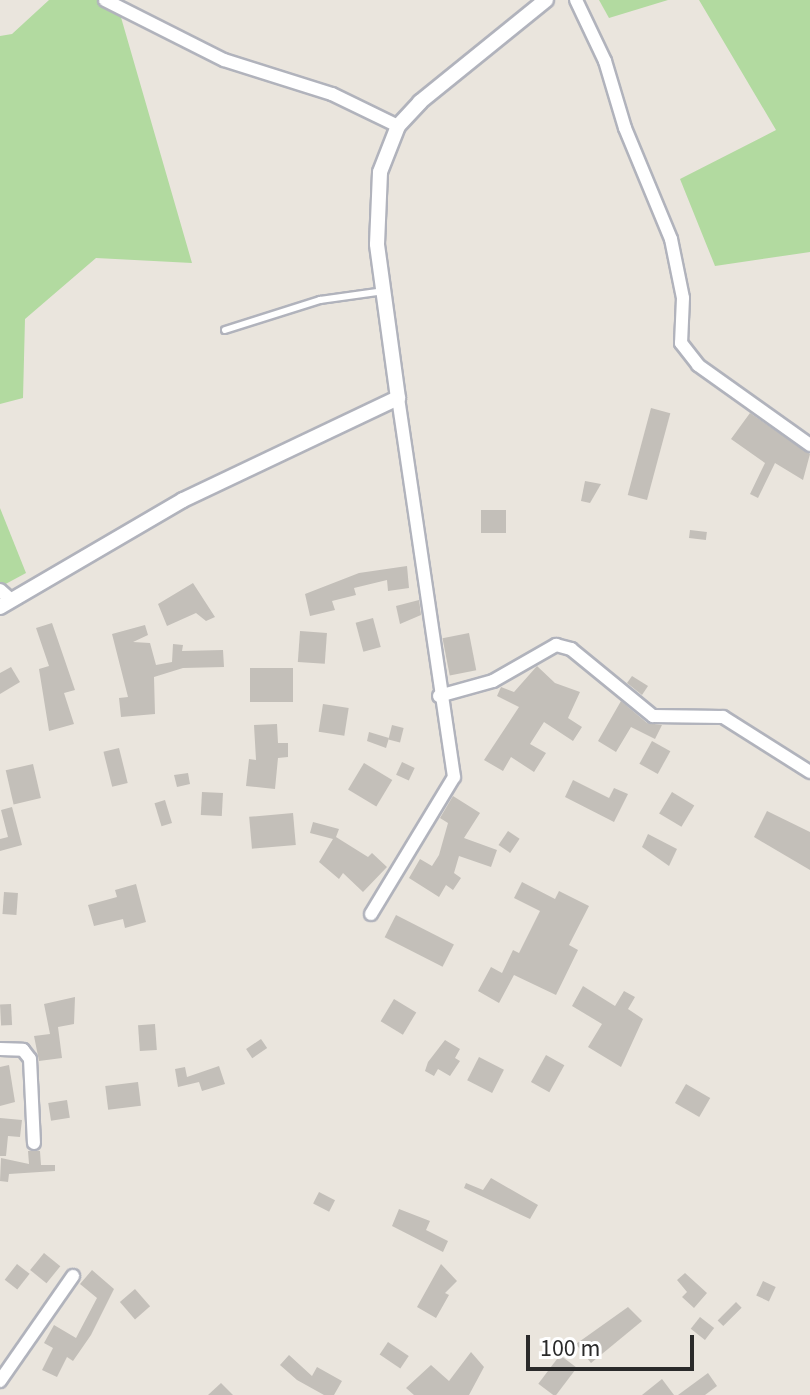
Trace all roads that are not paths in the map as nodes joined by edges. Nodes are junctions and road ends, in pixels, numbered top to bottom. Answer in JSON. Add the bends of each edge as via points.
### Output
{"nodes":[{"id":1,"x":105,"y":0,"type":"edge"},
{"id":2,"x":546,"y":0,"type":"edge"},
{"id":3,"x":576,"y":0,"type":"edge"},
{"id":4,"x":398,"y":126,"type":"junction"},
{"id":5,"x":384,"y":291,"type":"junction"},
{"id":6,"x":225,"y":330,"type":"dead end"},
{"id":7,"x":398,"y":398,"type":"junction"},
{"id":8,"x":810,"y":445,"type":"edge"},
{"id":9,"x":4,"y":599,"type":"edge"},
{"id":10,"x":439,"y":696,"type":"junction"},
{"id":11,"x":810,"y":772,"type":"edge"},
{"id":12,"x":371,"y":914,"type":"dead end"},
{"id":13,"x":0,"y":1049,"type":"edge"},
{"id":14,"x":34,"y":1143,"type":"dead end"},
{"id":15,"x":73,"y":1276,"type":"dead end"},
{"id":16,"x":0,"y":1381,"type":"edge"}],
"edges":[{"from":1,"to":4,"type":"street","via":[[224,60],[332,94]]},
{"from":2,"to":4,"type":"street","via":[[448,74]]},
{"from":3,"to":8,"type":"street","via":[[605,61],[625,128],[671,239],[683,298],[681,343],[698,365]]},
{"from":4,"to":5,"type":"street","via":[[380,172],[377,244]]},
{"from":5,"to":6,"type":"lane","via":[[320,300]]},
{"from":5,"to":7,"type":"street"},
{"from":7,"to":9,"type":"street","via":[[183,500]]},
{"from":7,"to":10,"type":"street","via":[[411,459]]},
{"from":10,"to":11,"type":"street","via":[[493,681],[556,645],[571,649],[653,716],[723,717]]},
{"from":10,"to":12,"type":"street","via":[[452,788]]},
{"from":13,"to":14,"type":"street","via":[[23,1050],[30,1059]]},
{"from":15,"to":16,"type":"street"}]}
